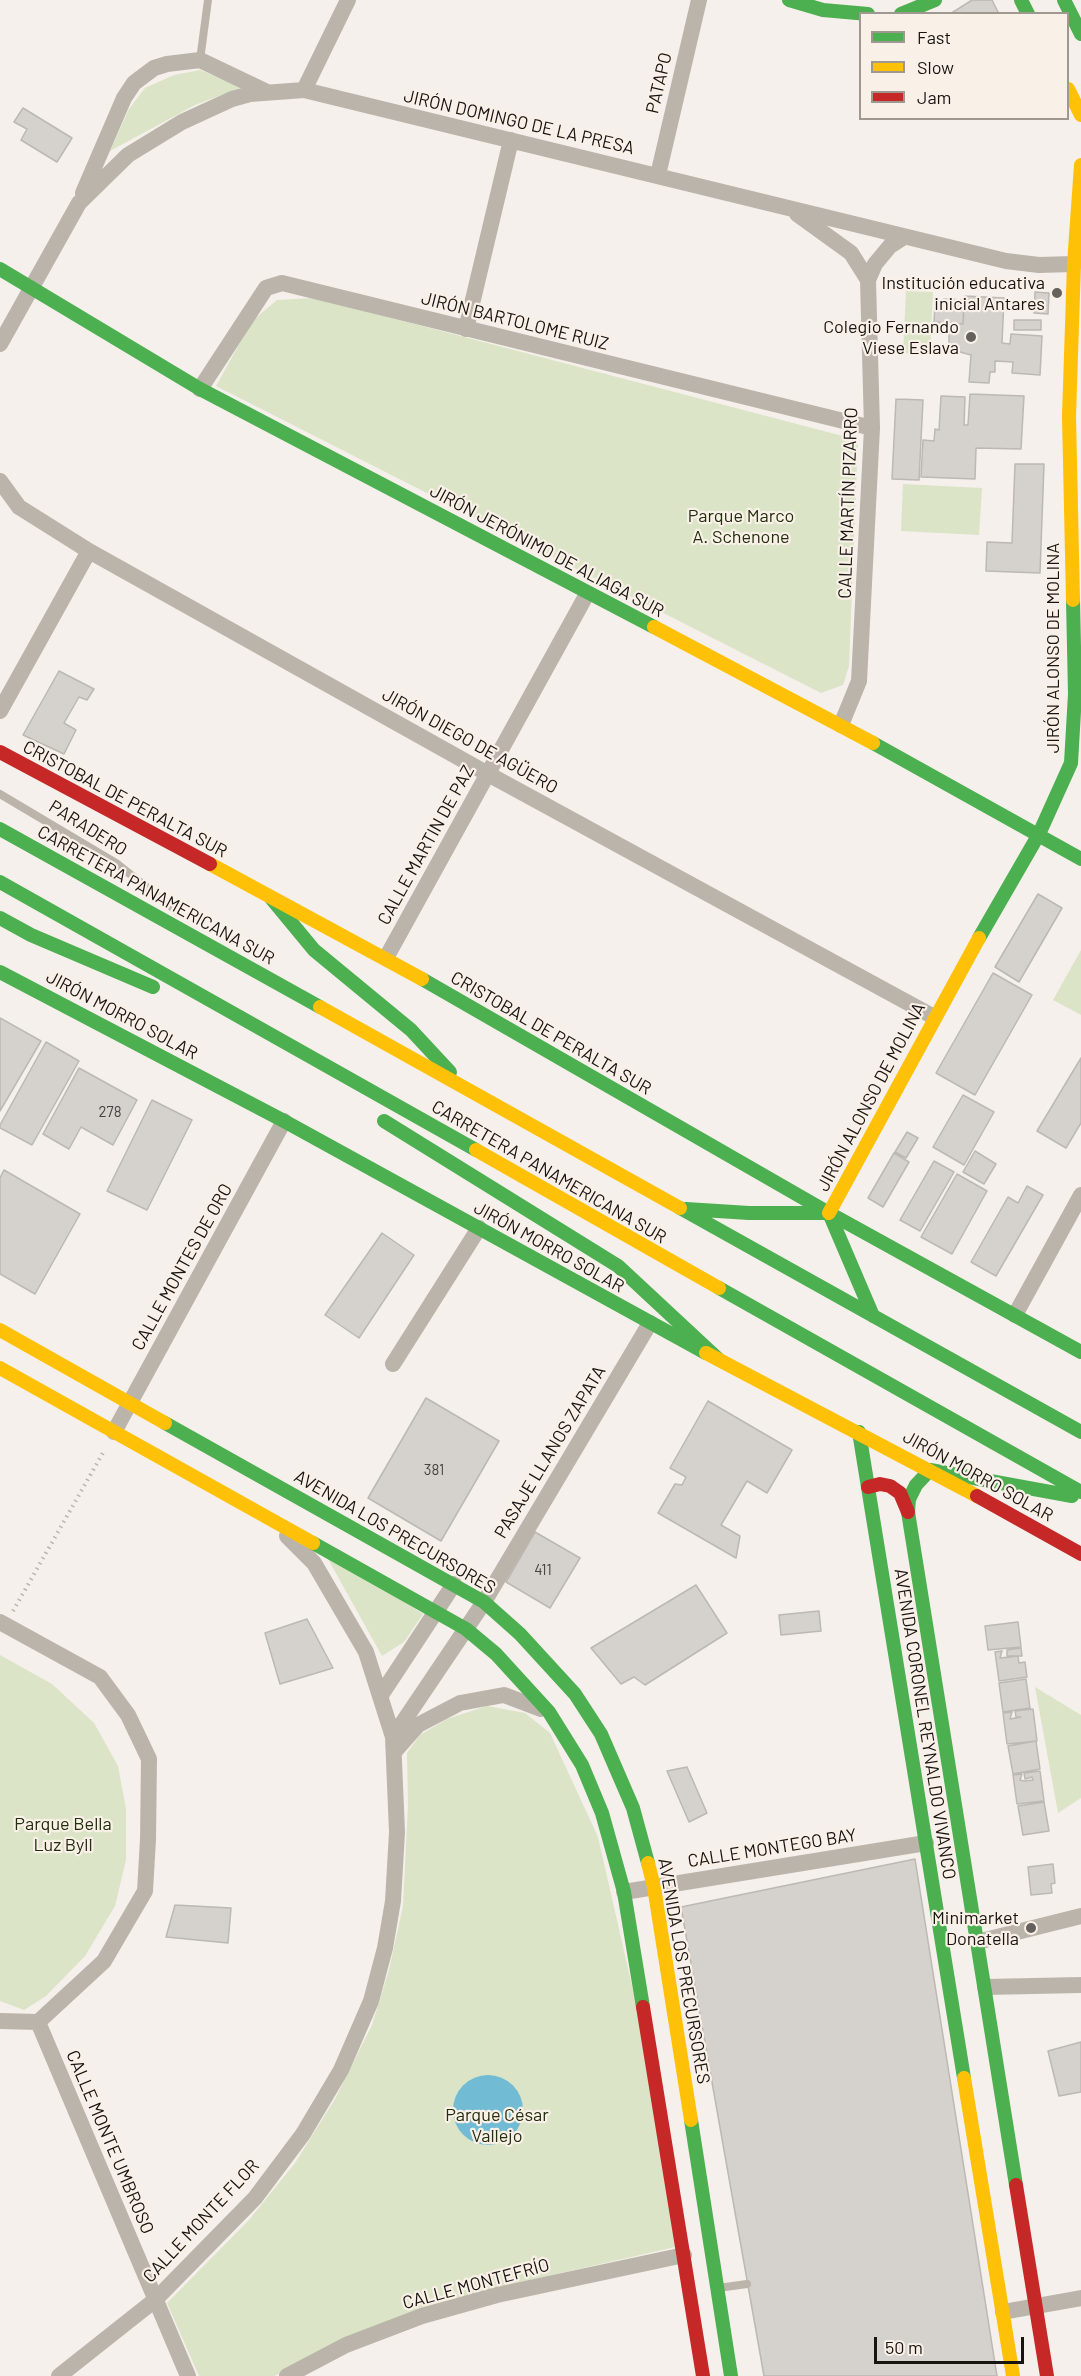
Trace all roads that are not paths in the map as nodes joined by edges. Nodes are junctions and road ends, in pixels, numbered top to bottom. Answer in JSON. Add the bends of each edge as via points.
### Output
{"nodes":[{"id":1,"x":208,"y":0,"type":"edge"},
{"id":2,"x":348,"y":0,"type":"edge"},
{"id":3,"x":699,"y":0,"type":"edge"},
{"id":4,"x":789,"y":0,"type":"edge"},
{"id":5,"x":935,"y":0,"type":"edge"},
{"id":6,"x":1064,"y":0,"type":"edge"},
{"id":7,"x":906,"y":12,"type":"edge"},
{"id":8,"x":859,"y":13,"type":"edge"},
{"id":9,"x":1081,"y":34,"type":"edge"},
{"id":10,"x":200,"y":60,"type":"junction"},
{"id":11,"x":304,"y":90,"type":"junction"},
{"id":12,"x":1069,"y":91,"type":"edge"},
{"id":13,"x":268,"y":93,"type":"junction"},
{"id":14,"x":1081,"y":102,"type":"edge"},
{"id":15,"x":1081,"y":115,"type":"edge"},
{"id":16,"x":1081,"y":121,"type":"edge"},
{"id":17,"x":511,"y":140,"type":"junction"},
{"id":18,"x":1081,"y":165,"type":"edge"},
{"id":19,"x":658,"y":175,"type":"junction"},
{"id":20,"x":79,"y":203,"type":"junction"},
{"id":21,"x":791,"y":209,"type":"junction"},
{"id":22,"x":904,"y":237,"type":"junction"},
{"id":23,"x":1074,"y":264,"type":"junction"},
{"id":24,"x":0,"y":269,"type":"edge"},
{"id":25,"x":868,"y":280,"type":"junction"},
{"id":26,"x":30,"y":287,"type":"junction"},
{"id":27,"x":466,"y":329,"type":"junction"},
{"id":28,"x":0,"y":344,"type":"edge"},
{"id":29,"x":200,"y":388,"type":"junction"},
{"id":30,"x":872,"y":428,"type":"junction"},
{"id":31,"x":0,"y":481,"type":"edge"},
{"id":32,"x":89,"y":551,"type":"junction"},
{"id":33,"x":587,"y":594,"type":"junction"},
{"id":34,"x":1078,"y":695,"type":"edge"},
{"id":35,"x":0,"y":711,"type":"edge"},
{"id":36,"x":841,"y":725,"type":"junction"},
{"id":37,"x":0,"y":752,"type":"edge"},
{"id":38,"x":488,"y":774,"type":"junction"},
{"id":39,"x":0,"y":794,"type":"edge"},
{"id":40,"x":0,"y":829,"type":"edge"},
{"id":41,"x":1039,"y":834,"type":"junction"},
{"id":42,"x":1081,"y":859,"type":"edge"},
{"id":43,"x":0,"y":882,"type":"edge"},
{"id":44,"x":271,"y":898,"type":"junction"},
{"id":45,"x":0,"y":918,"type":"edge"},
{"id":46,"x":186,"y":920,"type":"dead end"},
{"id":47,"x":195,"y":927,"type":"dead end"},
{"id":48,"x":386,"y":958,"type":"junction"},
{"id":49,"x":239,"y":962,"type":"junction"},
{"id":50,"x":0,"y":972,"type":"edge"},
{"id":51,"x":934,"y":1017,"type":"junction"},
{"id":52,"x":289,"y":1044,"type":"junction"},
{"id":53,"x":323,"y":1064,"type":"junction"},
{"id":54,"x":468,"y":1092,"type":"junction"},
{"id":55,"x":284,"y":1121,"type":"junction"},
{"id":56,"x":1081,"y":1195,"type":"edge"},
{"id":57,"x":678,"y":1208,"type":"junction"},
{"id":58,"x":829,"y":1213,"type":"junction"},
{"id":59,"x":479,"y":1228,"type":"junction"},
{"id":60,"x":1015,"y":1315,"type":"junction"},
{"id":61,"x":873,"y":1316,"type":"junction"},
{"id":62,"x":650,"y":1323,"type":"junction"},
{"id":63,"x":0,"y":1330,"type":"edge"},
{"id":64,"x":1081,"y":1352,"type":"edge"},
{"id":65,"x":718,"y":1359,"type":"junction"},
{"id":66,"x":393,"y":1364,"type":"dead end"},
{"id":67,"x":0,"y":1368,"type":"edge"},
{"id":68,"x":130,"y":1403,"type":"junction"},
{"id":69,"x":114,"y":1432,"type":"junction"},
{"id":70,"x":859,"y":1432,"type":"junction"},
{"id":71,"x":1081,"y":1432,"type":"edge"},
{"id":72,"x":930,"y":1470,"type":"junction"},
{"id":73,"x":868,"y":1487,"type":"junction"},
{"id":74,"x":1081,"y":1492,"type":"edge"},
{"id":75,"x":1081,"y":1497,"type":"edge"},
{"id":76,"x":908,"y":1512,"type":"junction"},
{"id":77,"x":270,"y":1518,"type":"junction"},
{"id":78,"x":1081,"y":1554,"type":"edge"},
{"id":79,"x":454,"y":1584,"type":"junction"},
{"id":80,"x":484,"y":1602,"type":"junction"},
{"id":81,"x":436,"y":1610,"type":"junction"},
{"id":82,"x":2,"y":1623,"type":"edge"},
{"id":83,"x":466,"y":1629,"type":"junction"},
{"id":84,"x":381,"y":1695,"type":"junction"},
{"id":85,"x":549,"y":1712,"type":"junction"},
{"id":86,"x":394,"y":1744,"type":"junction"},
{"id":87,"x":926,"y":1843,"type":"junction"},
{"id":88,"x":654,"y":1887,"type":"junction"},
{"id":89,"x":624,"y":1892,"type":"junction"},
{"id":90,"x":1081,"y":1916,"type":"edge"},
{"id":91,"x":977,"y":1942,"type":"junction"},
{"id":92,"x":1081,"y":1985,"type":"edge"},
{"id":93,"x":985,"y":1987,"type":"junction"},
{"id":94,"x":0,"y":2021,"type":"edge"},
{"id":95,"x":38,"y":2022,"type":"junction"},
{"id":96,"x":684,"y":2255,"type":"junction"},
{"id":97,"x":747,"y":2284,"type":"dead end"},
{"id":98,"x":717,"y":2288,"type":"junction"},
{"id":99,"x":1081,"y":2298,"type":"edge"},
{"id":100,"x":155,"y":2300,"type":"junction"},
{"id":101,"x":1036,"y":2306,"type":"junction"},
{"id":102,"x":1003,"y":2312,"type":"junction"},
{"id":103,"x":59,"y":2376,"type":"edge"},
{"id":104,"x":188,"y":2376,"type":"edge"},
{"id":105,"x":287,"y":2376,"type":"edge"},
{"id":106,"x":703,"y":2376,"type":"edge"},
{"id":107,"x":731,"y":2376,"type":"edge"},
{"id":108,"x":1014,"y":2376,"type":"edge"},
{"id":109,"x":1047,"y":2376,"type":"edge"}],
"edges":[{"from":1,"to":10,"type":"lane"},
{"from":2,"to":11,"type":"street"},
{"from":3,"to":19,"type":"street","name":"PATAPO"},
{"from":4,"to":8,"type":"main road","via":[[823,10]]},
{"from":5,"to":7,"type":"main road"},
{"from":6,"to":9,"type":"main road"},
{"from":10,"to":13,"type":"street"},
{"from":10,"to":20,"type":"street","via":[[154,68],[134,83]]},
{"from":11,"to":13,"type":"street","name":"JIRÓN DOMINGO DE LA PRESA"},
{"from":11,"to":17,"type":"street","name":"JIRÓN DOMINGO DE LA PRESA"},
{"from":12,"to":15,"type":"main road"},
{"from":13,"to":20,"type":"street","name":"JIRÓN DOMINGO DE LA PRESA","via":[[232,99],[182,122],[128,155]]},
{"from":14,"to":15,"type":"main road"},
{"from":15,"to":16,"type":"main road"},
{"from":17,"to":19,"type":"street","name":"JIRÓN DOMINGO DE LA PRESA"},
{"from":17,"to":27,"type":"street"},
{"from":18,"to":23,"type":"main road","name":"JIRÓN ALONSO DE MOLINA"},
{"from":19,"to":21,"type":"street","name":"JIRÓN DOMINGO DE LA PRESA"},
{"from":20,"to":26,"type":"street","name":"JIRÓN DOMINGO DE LA PRESA"},
{"from":21,"to":22,"type":"street","name":"JIRÓN DOMINGO DE LA PRESA"},
{"from":21,"to":25,"type":"street","via":[[851,253]]},
{"from":22,"to":23,"type":"street","name":"JIRÓN DOMINGO DE LA PRESA","via":[[1020,264]]},
{"from":22,"to":25,"type":"street","via":[[890,246]]},
{"from":23,"to":34,"type":"main road","name":"JIRÓN ALONSO DE MOLINA","via":[[1069,417]]},
{"from":24,"to":26,"type":"main road","name":"JIRÓN JERÓNIMO DE ALIAGA SUR"},
{"from":25,"to":30,"type":"street","name":"CALLE MARTÍN PIZARRO"},
{"from":26,"to":28,"type":"street"},
{"from":26,"to":29,"type":"main road","name":"JIRÓN JERÓNIMO DE ALIAGA SUR"},
{"from":27,"to":29,"type":"street","name":"JIRÓN BARTOLOME RUIZ","via":[[282,283],[273,284]]},
{"from":27,"to":30,"type":"street","name":"JIRÓN BARTOLOME RUIZ"},
{"from":29,"to":33,"type":"main road","name":"JIRÓN JERÓNIMO DE ALIAGA SUR"},
{"from":30,"to":36,"type":"street","name":"CALLE MARTÍN PIZARRO","via":[[859,681]]},
{"from":31,"to":32,"type":"street","name":"JIRÓN DIEGO DE AGÜERO","via":[[19,507]]},
{"from":32,"to":35,"type":"street"},
{"from":32,"to":38,"type":"street","name":"JIRÓN DIEGO DE AGÜERO"},
{"from":33,"to":36,"type":"main road","name":"JIRÓN JERÓNIMO DE ALIAGA SUR"},
{"from":33,"to":38,"type":"street","name":"CALLE MARTIN DE PAZ"},
{"from":34,"to":41,"type":"main road","name":"JIRÓN ALONSO DE MOLINA","via":[[1071,763]]},
{"from":36,"to":41,"type":"main road","name":"JIRÓN JERÓNIMO DE ALIAGA SUR"},
{"from":37,"to":44,"type":"main road","name":"CRISTOBAL DE PERALTA SUR"},
{"from":38,"to":48,"type":"street","name":"CALLE MARTIN DE PAZ"},
{"from":38,"to":51,"type":"street","name":"JIRÓN DIEGO DE AGÜERO"},
{"from":39,"to":46,"type":"lane","name":"PARADERO","via":[[116,863]]},
{"from":40,"to":49,"type":"main road","name":"CARRETERA PANAMERICANA SUR"},
{"from":41,"to":42,"type":"main road","name":"JIRÓN JERÓNIMO DE ALIAGA SUR"},
{"from":41,"to":51,"type":"main road","name":"JIRÓN ALONSO DE MOLINA"},
{"from":43,"to":52,"type":"main road","name":"CARRETERA PANAMERICANA SUR"},
{"from":44,"to":48,"type":"main road","name":"CRISTOBAL DE PERALTA SUR"},
{"from":44,"to":54,"type":"main road","via":[[314,950],[411,1030]]},
{"from":45,"to":52,"type":"main road","via":[[31,935]]},
{"from":47,"to":49,"type":"lane"},
{"from":48,"to":58,"type":"main road","name":"CRISTOBAL DE PERALTA SUR"},
{"from":49,"to":54,"type":"main road","name":"CARRETERA PANAMERICANA SUR"},
{"from":50,"to":55,"type":"main road","name":"JIRÓN MORRO SOLAR"},
{"from":51,"to":58,"type":"main road","name":"JIRÓN ALONSO DE MOLINA"},
{"from":52,"to":53,"type":"main road","name":"CARRETERA PANAMERICANA SUR"},
{"from":53,"to":65,"type":"main road","via":[[368,1109],[618,1266]]},
{"from":53,"to":74,"type":"main road","name":"CARRETERA PANAMERICANA SUR"},
{"from":54,"to":57,"type":"main road","name":"CARRETERA PANAMERICANA SUR"},
{"from":55,"to":59,"type":"main road","name":"JIRÓN MORRO SOLAR"},
{"from":55,"to":68,"type":"street","name":"CALLE MONTES DE ORO"},
{"from":56,"to":60,"type":"street"},
{"from":57,"to":58,"type":"main road"},
{"from":57,"to":61,"type":"main road","name":"CARRETERA PANAMERICANA SUR"},
{"from":58,"to":60,"type":"main road","name":"CRISTOBAL DE PERALTA SUR"},
{"from":58,"to":61,"type":"main road"},
{"from":59,"to":62,"type":"main road","name":"JIRÓN MORRO SOLAR"},
{"from":59,"to":66,"type":"street"},
{"from":60,"to":64,"type":"main road","name":"CRISTOBAL DE PERALTA SUR"},
{"from":61,"to":71,"type":"main road","name":"CARRETERA PANAMERICANA SUR"},
{"from":62,"to":65,"type":"main road","name":"JIRÓN MORRO SOLAR"},
{"from":62,"to":80,"type":"street","name":"PASAJE LLANOS ZAPATA"},
{"from":63,"to":68,"type":"main road","name":"AVENIDA LOS PRECURSORES"},
{"from":65,"to":70,"type":"main road","name":"JIRÓN MORRO SOLAR"},
{"from":67,"to":69,"type":"main road"},
{"from":68,"to":69,"type":"street","name":"CALLE MONTES DE ORO"},
{"from":68,"to":79,"type":"main road","name":"AVENIDA LOS PRECURSORES"},
{"from":69,"to":77,"type":"main road"},
{"from":70,"to":72,"type":"main road","name":"JIRÓN MORRO SOLAR"},
{"from":70,"to":73,"type":"main road","name":"AVENIDA CORONEL REYNALDO VIVANCO"},
{"from":72,"to":75,"type":"main road"},
{"from":72,"to":76,"type":"main road","name":"AVENIDA CORONEL REYNALDO VIVANCO","via":[[916,1485]]},
{"from":72,"to":78,"type":"main road","name":"JIRÓN MORRO SOLAR"},
{"from":73,"to":76,"type":"main road","via":[[890,1486],[900,1493]]},
{"from":73,"to":87,"type":"main road","name":"AVENIDA CORONEL REYNALDO VIVANCO"},
{"from":76,"to":91,"type":"main road","name":"AVENIDA CORONEL REYNALDO VIVANCO"},
{"from":77,"to":81,"type":"main road"},
{"from":77,"to":84,"type":"street","name":"CALLE MONTE FLOR","via":[[314,1563],[366,1652]]},
{"from":79,"to":80,"type":"main road","name":"AVENIDA LOS PRECURSORES"},
{"from":79,"to":81,"type":"street"},
{"from":80,"to":83,"type":"street","name":"PASAJE LLANOS ZAPATA"},
{"from":80,"to":88,"type":"main road","name":"AVENIDA LOS PRECURSORES","via":[[551,1666],[601,1734],[633,1808]]},
{"from":81,"to":83,"type":"main road"},
{"from":81,"to":84,"type":"street"},
{"from":82,"to":95,"type":"street","via":[[100,1677],[128,1715],[149,1759],[145,1891],[104,1961]]},
{"from":83,"to":85,"type":"main road","via":[[496,1654]]},
{"from":83,"to":86,"type":"street","name":"PASAJE LLANOS ZAPATA"},
{"from":84,"to":86,"type":"street","name":"CALLE MONTE FLOR"},
{"from":85,"to":86,"type":"street","via":[[504,1695],[486,1697],[438,1713]]},
{"from":85,"to":89,"type":"main road","via":[[582,1765],[602,1813]]},
{"from":86,"to":100,"type":"street","name":"CALLE MONTE FLOR","via":[[397,1832],[393,1901],[371,2001],[341,2070],[303,2134],[255,2198]]},
{"from":87,"to":88,"type":"street","name":"CALLE MONTEGO BAY"},
{"from":87,"to":102,"type":"main road","name":"AVENIDA CORONEL REYNALDO VIVANCO"},
{"from":88,"to":89,"type":"street","name":"CALLE MONTEGO BAY"},
{"from":88,"to":98,"type":"main road","name":"AVENIDA LOS PRECURSORES"},
{"from":89,"to":96,"type":"main road"},
{"from":90,"to":91,"type":"street"},
{"from":91,"to":93,"type":"main road","name":"AVENIDA CORONEL REYNALDO VIVANCO"},
{"from":92,"to":93,"type":"street"},
{"from":93,"to":101,"type":"main road","name":"AVENIDA CORONEL REYNALDO VIVANCO"},
{"from":94,"to":95,"type":"street"},
{"from":95,"to":100,"type":"street","name":"CALLE MONTE UMBROSO"},
{"from":96,"to":105,"type":"street","name":"CALLE MONTEFRÍO","via":[[497,2295],[422,2316],[346,2345]]},
{"from":96,"to":106,"type":"main road"},
{"from":97,"to":98,"type":"lane"},
{"from":98,"to":107,"type":"main road","name":"AVENIDA LOS PRECURSORES"},
{"from":99,"to":101,"type":"street"},
{"from":100,"to":103,"type":"street","name":"CALLE MONTE FLOR"},
{"from":100,"to":104,"type":"street","name":"CALLE MONTE UMBROSO"},
{"from":101,"to":102,"type":"street"},
{"from":101,"to":109,"type":"main road","name":"AVENIDA CORONEL REYNALDO VIVANCO"},
{"from":102,"to":108,"type":"main road","name":"AVENIDA CORONEL REYNALDO VIVANCO"}]}
